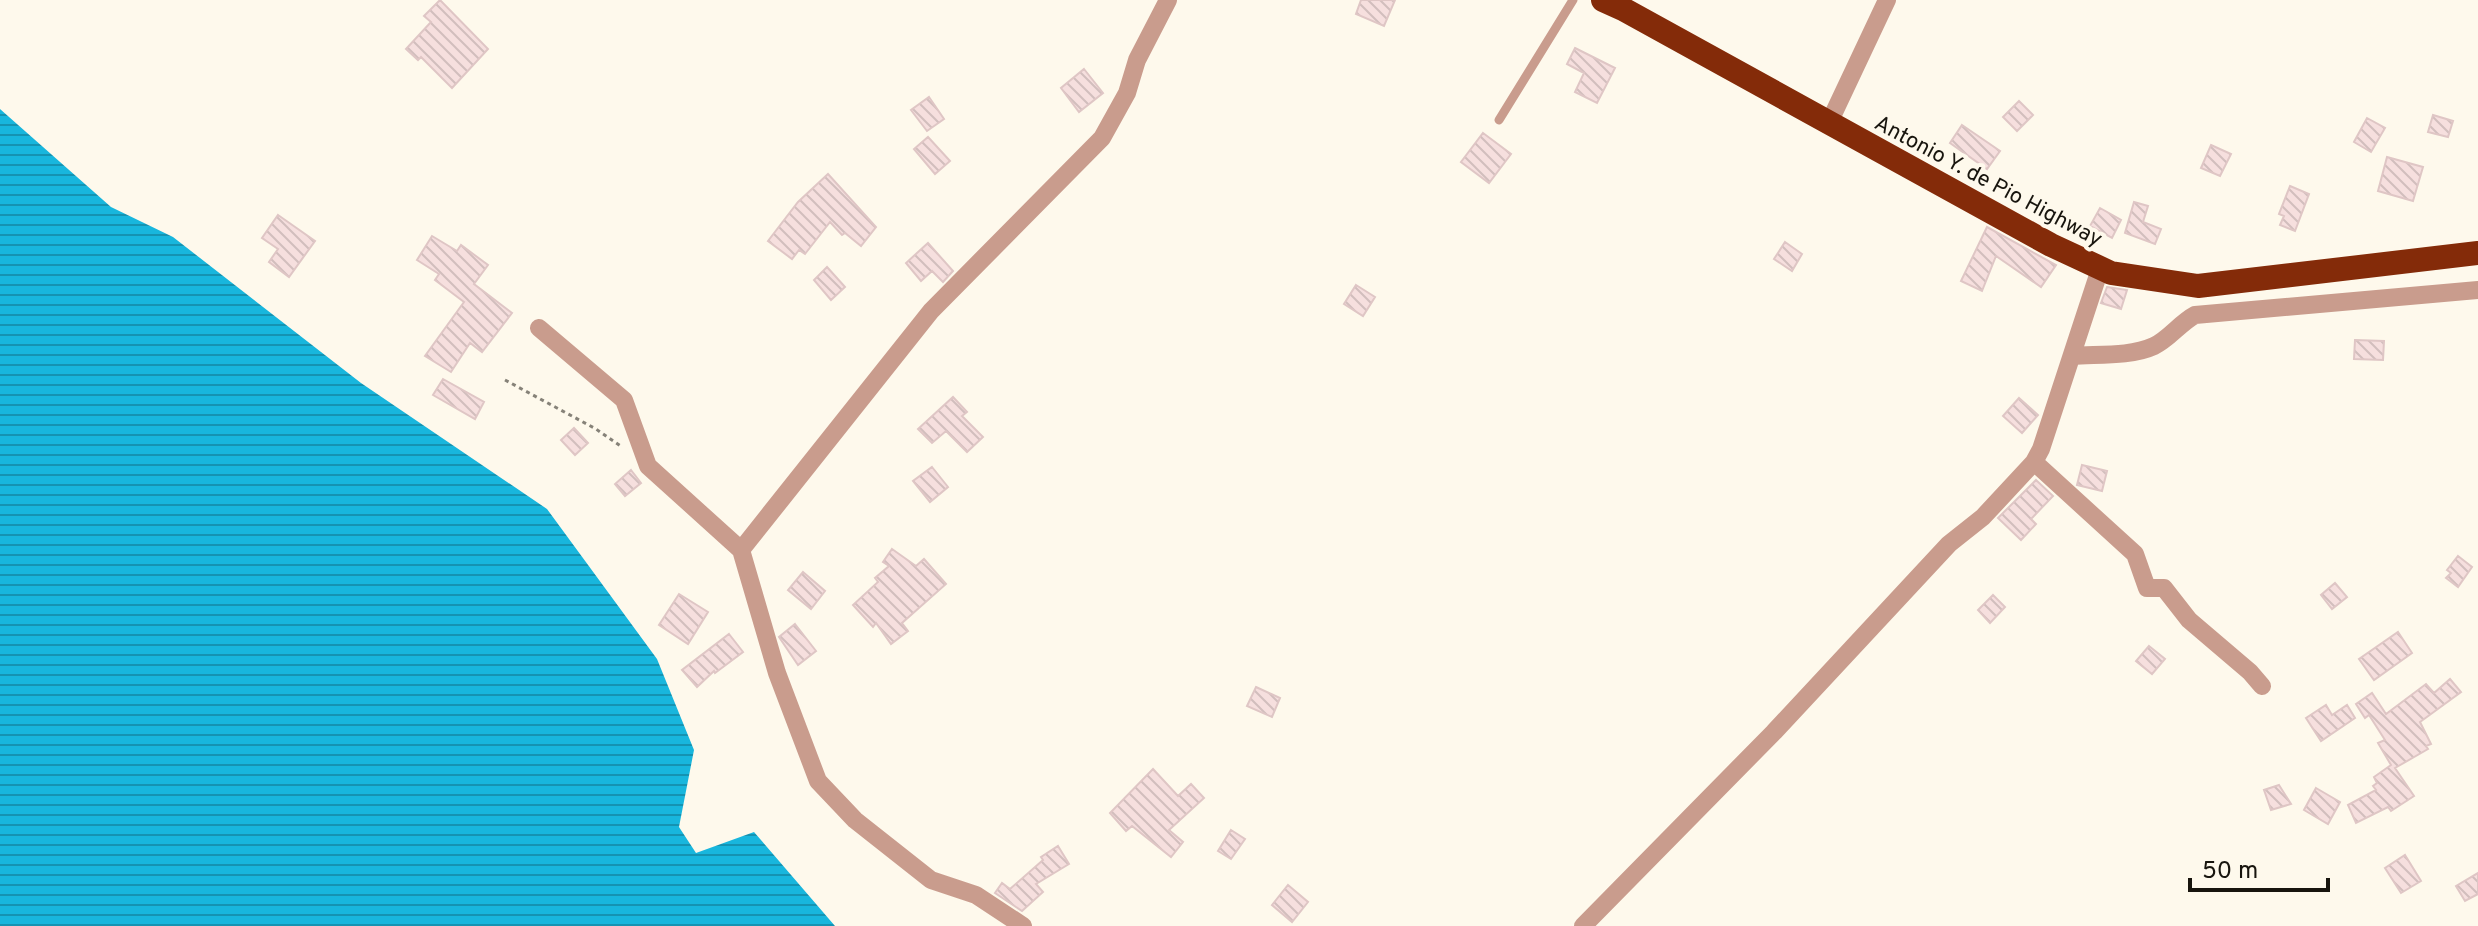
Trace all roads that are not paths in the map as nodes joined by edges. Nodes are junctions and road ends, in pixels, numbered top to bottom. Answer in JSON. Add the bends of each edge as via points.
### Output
{"nodes":[{"id":1,"x":1168,"y":0,"type":"edge"},
{"id":2,"x":1573,"y":0,"type":"edge"},
{"id":3,"x":1603,"y":0,"type":"edge"},
{"id":4,"x":1887,"y":0,"type":"edge"},
{"id":5,"x":1499,"y":120,"type":"dead end"},
{"id":6,"x":1829,"y":123,"type":"junction"},
{"id":7,"x":2478,"y":253,"type":"edge"},
{"id":8,"x":2100,"y":269,"type":"junction"},
{"id":9,"x":2478,"y":290,"type":"edge"},
{"id":10,"x":539,"y":328,"type":"dead end"},
{"id":11,"x":2072,"y":356,"type":"junction"},
{"id":12,"x":2034,"y":462,"type":"junction"},
{"id":13,"x":741,"y":550,"type":"junction"},
{"id":14,"x":2262,"y":686,"type":"dead end"},
{"id":15,"x":1023,"y":926,"type":"edge"},
{"id":16,"x":1583,"y":926,"type":"edge"}],
"edges":[{"from":1,"to":13,"type":"street","via":[[1102,138],[931,311]]},
{"from":2,"to":5,"type":"lane"},
{"from":3,"to":6,"type":"highway","name":"Antonio Y. de Pio Highway"},
{"from":4,"to":6,"type":"street"},
{"from":6,"to":8,"type":"highway","name":"Antonio Y. de Pio Highway"},
{"from":7,"to":8,"type":"highway","name":"Antonio Y. de Pio Highway","via":[[2198,286]]},
{"from":8,"to":11,"type":"street"},
{"from":9,"to":11,"type":"street","via":[[2195,315],[2155,345]]},
{"from":10,"to":13,"type":"street","via":[[624,400],[648,466]]},
{"from":11,"to":12,"type":"street"},
{"from":12,"to":14,"type":"street","via":[[2135,554],[2147,588],[2164,588],[2189,620]]},
{"from":12,"to":16,"type":"street"},
{"from":13,"to":15,"type":"street","via":[[777,673],[818,781],[855,820],[931,880],[976,895]]}]}
